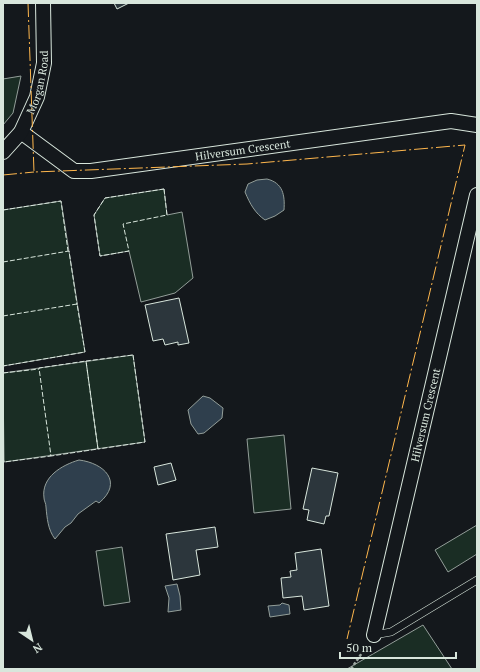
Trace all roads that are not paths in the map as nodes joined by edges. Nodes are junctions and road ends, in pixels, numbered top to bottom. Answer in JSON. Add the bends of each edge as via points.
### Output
{"nodes":[{"id":1,"x":43,"y":3,"type":"edge"},
{"id":2,"x":477,"y":125,"type":"edge"},
{"id":3,"x":21,"y":132,"type":"junction"},
{"id":4,"x":3,"y":152,"type":"edge"},
{"id":5,"x":477,"y":195,"type":"edge"},
{"id":6,"x":477,"y":580,"type":"edge"},
{"id":7,"x":374,"y":635,"type":"joint"}],
"edges":[{"from":1,"to":3,"type":"street","name":"Morgan Road","via":[[44,63],[37,97]]},
{"from":2,"to":3,"type":"street","name":"Hilversum Crescent","via":[[451,121],[91,171],[74,171]]},
{"from":3,"to":4,"type":"street","name":"Morgan Road"},
{"from":5,"to":7,"type":"street","name":"Hilversum Crescent"},
{"from":6,"to":7,"type":"lane","via":[[392,632]]}]}
